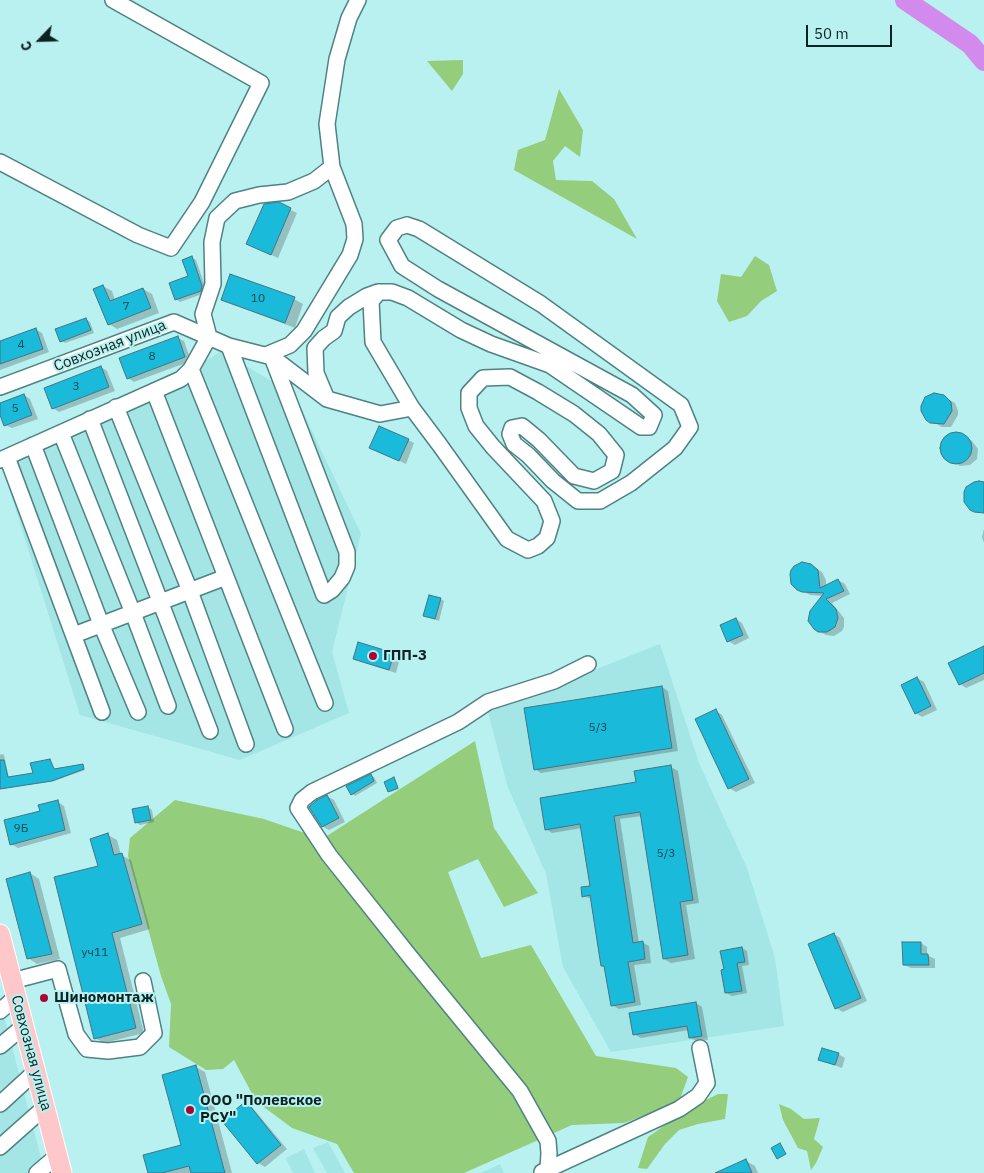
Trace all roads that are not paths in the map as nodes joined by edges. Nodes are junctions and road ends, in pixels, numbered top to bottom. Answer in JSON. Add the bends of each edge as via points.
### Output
{"nodes":[{"id":1,"x":113,"y":0,"type":"edge"},
{"id":2,"x":358,"y":0,"type":"edge"},
{"id":3,"x":0,"y":162,"type":"edge"},
{"id":4,"x":332,"y":168,"type":"junction"},
{"id":5,"x":379,"y":292,"type":"junction"},
{"id":6,"x":209,"y":337,"type":"junction"},
{"id":7,"x":229,"y":346,"type":"junction"},
{"id":8,"x":266,"y":355,"type":"junction"},
{"id":9,"x":191,"y":369,"type":"junction"},
{"id":10,"x":0,"y":387,"type":"edge"},
{"id":11,"x":154,"y":391,"type":"junction"},
{"id":12,"x":327,"y":399,"type":"junction"},
{"id":13,"x":116,"y":407,"type":"junction"},
{"id":14,"x":412,"y":408,"type":"junction"},
{"id":15,"x":90,"y":420,"type":"junction"},
{"id":16,"x":60,"y":433,"type":"junction"},
{"id":17,"x":33,"y":445,"type":"junction"},
{"id":18,"x":4,"y":458,"type":"edge"},
{"id":19,"x":226,"y":577,"type":"junction"},
{"id":20,"x":190,"y":591,"type":"junction"},
{"id":21,"x":159,"y":601,"type":"junction"},
{"id":22,"x":133,"y":613,"type":"junction"},
{"id":23,"x":101,"y":624,"type":"junction"},
{"id":24,"x":74,"y":635,"type":"junction"},
{"id":25,"x":588,"y":664,"type":"dead end"},
{"id":26,"x":325,"y":703,"type":"dead end"},
{"id":27,"x":168,"y":706,"type":"dead end"},
{"id":28,"x":102,"y":712,"type":"dead end"},
{"id":29,"x":138,"y":712,"type":"dead end"},
{"id":30,"x":285,"y":729,"type":"dead end"},
{"id":31,"x":210,"y":731,"type":"dead end"},
{"id":32,"x":246,"y":744,"type":"dead end"},
{"id":33,"x":1,"y":944,"type":"edge"},
{"id":34,"x":143,"y":981,"type":"dead end"},
{"id":35,"x":14,"y":989,"type":"junction"},
{"id":36,"x":0,"y":1011,"type":"edge"},
{"id":37,"x":24,"y":1026,"type":"junction"},
{"id":38,"x":0,"y":1046,"type":"edge"},
{"id":39,"x":700,"y":1048,"type":"dead end"},
{"id":40,"x":36,"y":1071,"type":"junction"},
{"id":41,"x":0,"y":1104,"type":"edge"},
{"id":42,"x":45,"y":1106,"type":"junction"},
{"id":43,"x":0,"y":1147,"type":"edge"},
{"id":44,"x":59,"y":1164,"type":"edge"},
{"id":45,"x":544,"y":1171,"type":"edge"},
{"id":46,"x":37,"y":1173,"type":"edge"}],
"edges":[{"from":1,"to":3,"type":"street","via":[[261,83],[202,202],[170,248],[138,235]]},
{"from":2,"to":4,"type":"street","via":[[337,59],[328,124]]},
{"from":4,"to":6,"type":"street","via":[[314,181],[288,192],[234,201],[217,218],[212,242],[213,284],[203,314]]},
{"from":4,"to":8,"type":"street","via":[[354,224],[355,239],[350,255],[304,331],[290,345]]},
{"from":5,"to":12,"type":"street","via":[[349,307],[338,317],[334,331],[315,348],[316,373]]},
{"from":5,"to":14,"type":"street","via":[[371,301],[373,342]]},
{"from":5,"to":14,"type":"street","via":[[392,292],[408,298],[461,330],[550,365],[641,427],[649,427],[654,415],[632,395],[402,266],[388,240],[397,228],[408,224],[541,304],[682,405],[690,427],[675,448],[631,484],[600,502],[578,501],[514,444],[510,434],[512,428],[522,426],[574,476],[594,481],[612,471],[616,455],[599,434],[538,392],[510,377],[483,378],[470,393],[469,408],[476,426],[544,501],[552,521],[547,538],[528,550],[507,539]]},
{"from":6,"to":7,"type":"street","name":"Совхозная улица"},
{"from":6,"to":9,"type":"street"},
{"from":6,"to":10,"type":"street","name":"Совхозная улица","via":[[174,322]]},
{"from":7,"to":8,"type":"street","name":"Совхозная улица"},
{"from":7,"to":8,"type":"street","via":[[324,594],[342,578],[347,566],[347,552]]},
{"from":8,"to":12,"type":"street","name":"Совхозная улица"},
{"from":9,"to":11,"type":"street","via":[[181,379]]},
{"from":9,"to":26,"type":"street"},
{"from":11,"to":13,"type":"street"},
{"from":11,"to":19,"type":"street"},
{"from":12,"to":14,"type":"street","name":"Совхозная улица","via":[[380,414]]},
{"from":13,"to":15,"type":"street"},
{"from":13,"to":20,"type":"street"},
{"from":15,"to":16,"type":"street"},
{"from":15,"to":21,"type":"street"},
{"from":16,"to":17,"type":"street"},
{"from":16,"to":22,"type":"street"},
{"from":17,"to":18,"type":"street"},
{"from":17,"to":23,"type":"street"},
{"from":18,"to":24,"type":"street"},
{"from":19,"to":20,"type":"street"},
{"from":19,"to":30,"type":"street"},
{"from":20,"to":21,"type":"street"},
{"from":20,"to":32,"type":"street"},
{"from":21,"to":22,"type":"street"},
{"from":21,"to":31,"type":"street"},
{"from":22,"to":23,"type":"street"},
{"from":22,"to":27,"type":"street"},
{"from":23,"to":24,"type":"street"},
{"from":23,"to":29,"type":"street"},
{"from":24,"to":28,"type":"street"},
{"from":25,"to":45,"type":"street","via":[[554,681],[488,702],[458,722],[312,792],[298,808],[329,855],[520,1091],[548,1141],[549,1153]]},
{"from":33,"to":35,"type":"main road","name":"Совхозная улица"},
{"from":34,"to":35,"type":"street","via":[[154,1033],[140,1047],[108,1051],[87,1049],[76,1034],[58,969]]},
{"from":35,"to":36,"type":"street"},
{"from":35,"to":37,"type":"main road","name":"Совхозная улица"},
{"from":37,"to":38,"type":"street"},
{"from":37,"to":40,"type":"main road","name":"Совхозная улица"},
{"from":39,"to":45,"type":"street","via":[[707,1083],[698,1096],[679,1109]]},
{"from":40,"to":41,"type":"street"},
{"from":40,"to":42,"type":"main road","name":"Совхозная улица"},
{"from":42,"to":43,"type":"street"},
{"from":42,"to":44,"type":"main road","name":"Совхозная улица"},
{"from":44,"to":46,"type":"street"}]}
